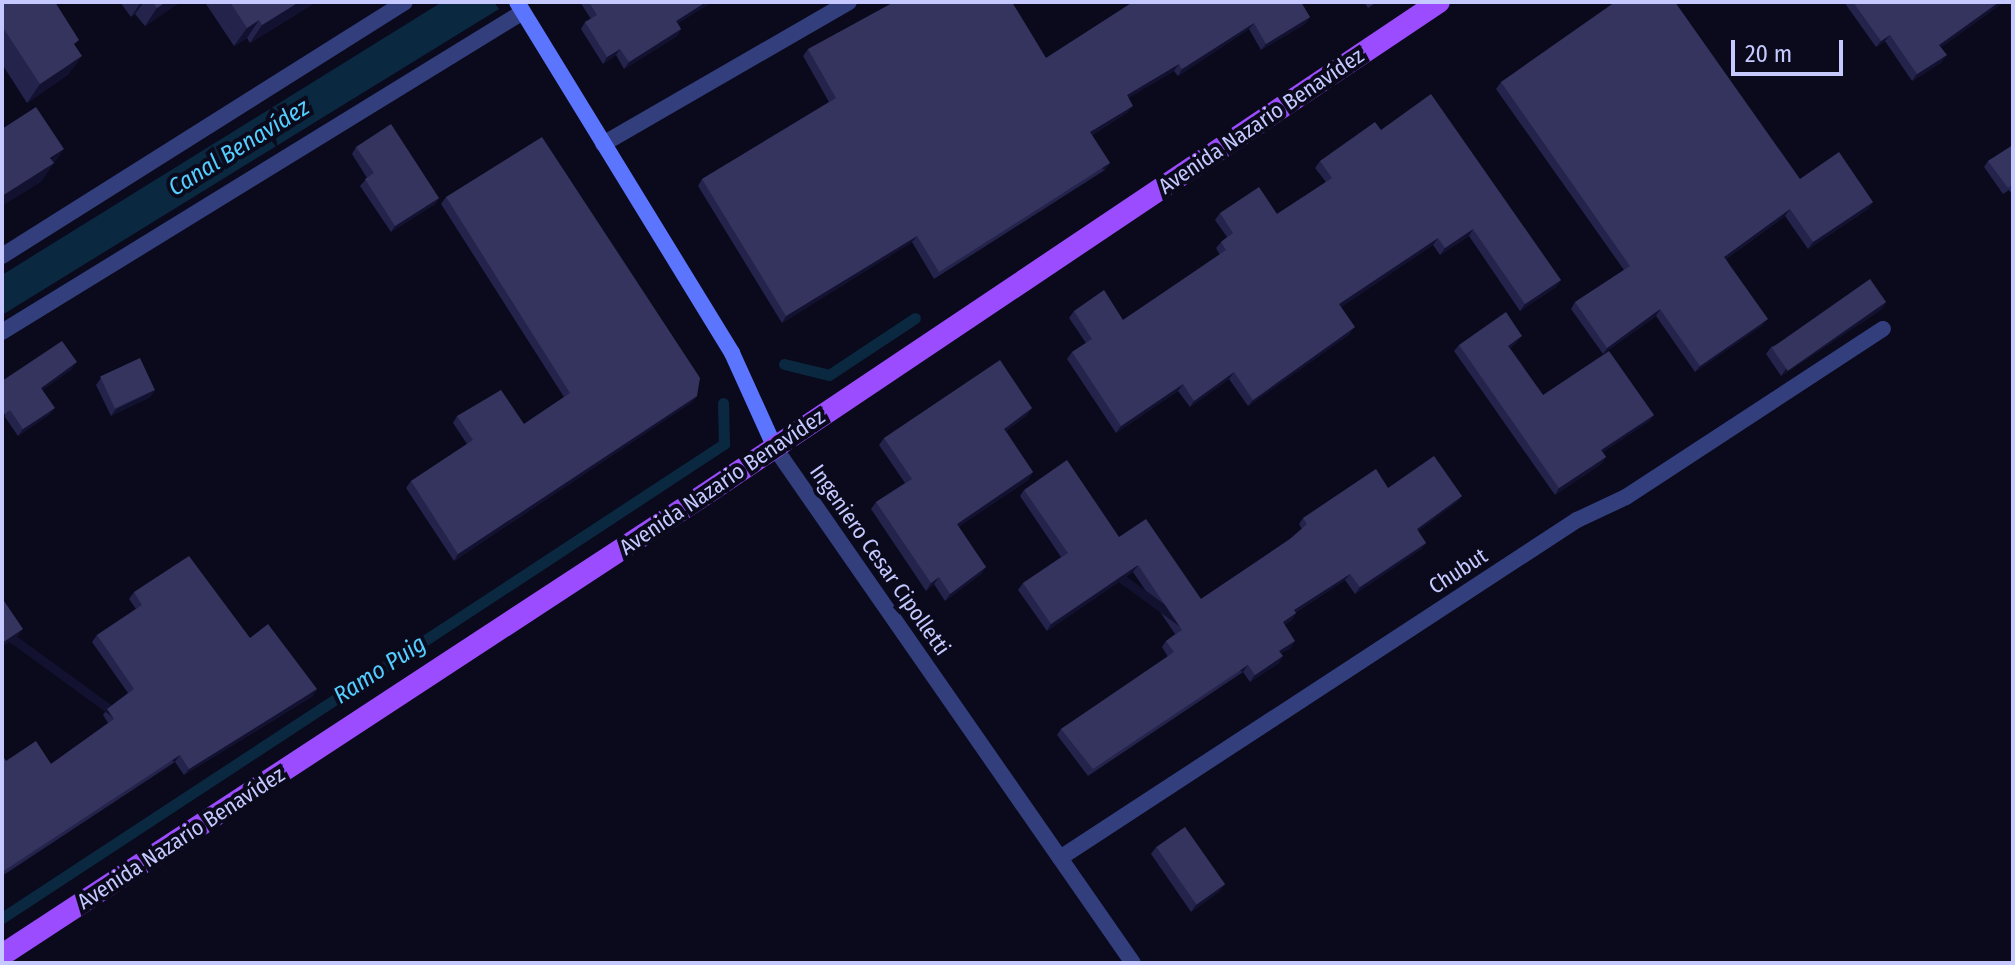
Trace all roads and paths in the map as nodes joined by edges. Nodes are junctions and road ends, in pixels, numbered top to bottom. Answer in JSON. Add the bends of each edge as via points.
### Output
{"nodes":[{"id":1,"x":405,"y":2,"type":"edge"},
{"id":2,"x":849,"y":2,"type":"edge"},
{"id":3,"x":1439,"y":2,"type":"edge"},
{"id":4,"x":520,"y":7,"type":"edge"},
{"id":5,"x":603,"y":144,"type":"junction"},
{"id":6,"x":2,"y":256,"type":"edge"},
{"id":7,"x":1883,"y":329,"type":"dead end"},
{"id":8,"x":2,"y":332,"type":"edge"},
{"id":9,"x":775,"y":448,"type":"junction"},
{"id":10,"x":1060,"y":858,"type":"junction"},
{"id":11,"x":2,"y":955,"type":"edge"},
{"id":12,"x":1133,"y":963,"type":"edge"}],
"edges":[{"from":1,"to":6,"type":"street"},
{"from":2,"to":5,"type":"street"},
{"from":3,"to":9,"type":"main road","name":"Avenida Nazario Benavídez"},
{"from":4,"to":5,"type":"main road","name":"Ingeniero Cesar Cipolletti"},
{"from":4,"to":8,"type":"street"},
{"from":5,"to":9,"type":"main road","name":"Ingeniero Cesar Cipolletti","via":[[745,377]]},
{"from":7,"to":10,"type":"street","name":"Chubut","via":[[1626,497],[1577,520]]},
{"from":9,"to":10,"type":"street","name":"Ingeniero Cesar Cipolletti"},
{"from":9,"to":11,"type":"main road","name":"Avenida Nazario Benavídez"},
{"from":10,"to":12,"type":"street","name":"Ingeniero Cesar Cipolletti"}]}
